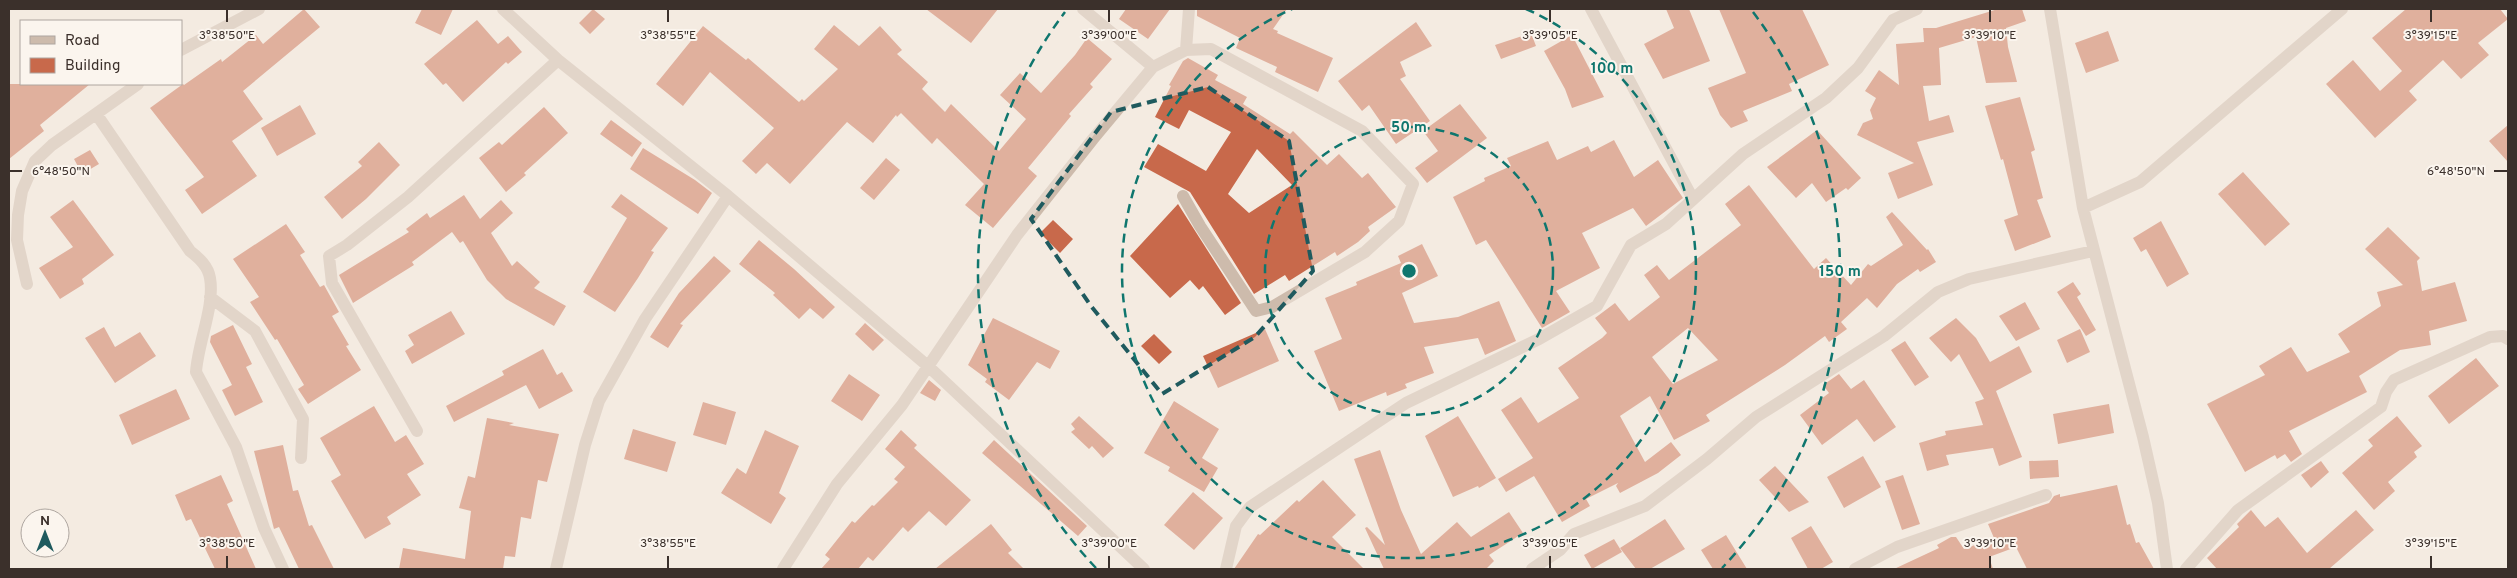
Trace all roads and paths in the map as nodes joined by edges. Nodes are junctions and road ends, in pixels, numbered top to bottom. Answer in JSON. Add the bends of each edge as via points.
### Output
{"nodes":[{"id":1,"x":259,"y":9,"type":"edge"},
{"id":2,"x":503,"y":9,"type":"edge"},
{"id":3,"x":1083,"y":9,"type":"edge"},
{"id":4,"x":1189,"y":9,"type":"edge"},
{"id":5,"x":1591,"y":9,"type":"edge"},
{"id":6,"x":1917,"y":9,"type":"edge"},
{"id":7,"x":2050,"y":9,"type":"edge"},
{"id":8,"x":2342,"y":9,"type":"edge"},
{"id":9,"x":182,"y":49,"type":"edge"},
{"id":10,"x":1186,"y":50,"type":"junction"},
{"id":11,"x":558,"y":60,"type":"junction"},
{"id":12,"x":1153,"y":67,"type":"junction"},
{"id":13,"x":137,"y":85,"type":"edge"},
{"id":14,"x":98,"y":115,"type":"junction"},
{"id":15,"x":728,"y":196,"type":"junction"},
{"id":16,"x":1184,"y":196,"type":"dead end"},
{"id":17,"x":1693,"y":199,"type":"junction"},
{"id":18,"x":2083,"y":208,"type":"junction"},
{"id":19,"x":2093,"y":251,"type":"junction"},
{"id":20,"x":27,"y":284,"type":"dead end"},
{"id":21,"x":210,"y":297,"type":"junction"},
{"id":22,"x":2508,"y":339,"type":"edge"},
{"id":23,"x":929,"y":367,"type":"junction"},
{"id":24,"x":417,"y":431,"type":"dead end"},
{"id":25,"x":301,"y":458,"type":"dead end"},
{"id":26,"x":2046,"y":495,"type":"dead end"},
{"id":27,"x":283,"y":569,"type":"edge"},
{"id":28,"x":556,"y":569,"type":"edge"},
{"id":29,"x":783,"y":569,"type":"edge"},
{"id":30,"x":1144,"y":569,"type":"edge"},
{"id":31,"x":1226,"y":569,"type":"edge"},
{"id":32,"x":1532,"y":569,"type":"edge"},
{"id":33,"x":1855,"y":569,"type":"edge"},
{"id":34,"x":2167,"y":569,"type":"edge"},
{"id":35,"x":2186,"y":569,"type":"edge"}],
"edges":[{"from":1,"to":9,"type":"street"},
{"from":2,"to":11,"type":"street"},
{"from":3,"to":12,"type":"street"},
{"from":4,"to":10,"type":"street"},
{"from":5,"to":17,"type":"street"},
{"from":6,"to":17,"type":"street","via":[[1893,20],[1858,68],[1826,98],[1743,154]]},
{"from":7,"to":18,"type":"street"},
{"from":8,"to":18,"type":"street","via":[[2140,182]]},
{"from":10,"to":12,"type":"street"},
{"from":10,"to":16,"type":"street","via":[[1211,49],[1362,132],[1413,184],[1399,221],[1365,252],[1272,307],[1256,311]]},
{"from":11,"to":15,"type":"street"},
{"from":11,"to":24,"type":"street","via":[[408,197],[330,256],[332,283]]},
{"from":12,"to":23,"type":"street","via":[[1017,235]]},
{"from":13,"to":14,"type":"street"},
{"from":14,"to":20,"type":"street","via":[[52,145],[35,161],[22,191],[17,240]]},
{"from":14,"to":21,"type":"street","via":[[190,250],[204,262],[210,278]]},
{"from":15,"to":23,"type":"street"},
{"from":15,"to":28,"type":"street","via":[[645,318],[599,401],[585,445]]},
{"from":17,"to":31,"type":"street","via":[[1666,224],[1631,245],[1597,306],[1406,403],[1250,507],[1236,526]]},
{"from":18,"to":19,"type":"street"},
{"from":19,"to":32,"type":"street","via":[[1969,279],[1938,292],[1884,336],[1756,417],[1707,460],[1645,506],[1574,534],[1560,550]]},
{"from":19,"to":34,"type":"street","via":[[2158,503]]},
{"from":21,"to":25,"type":"street","via":[[255,331],[303,418]]},
{"from":21,"to":27,"type":"street","via":[[196,372],[236,447],[264,528]]},
{"from":22,"to":35,"type":"street","via":[[2490,337],[2394,380],[2381,407],[2238,510]]},
{"from":23,"to":29,"type":"street","via":[[837,484]]},
{"from":23,"to":30,"type":"street"},
{"from":26,"to":33,"type":"street","via":[[1897,547]]}]}
